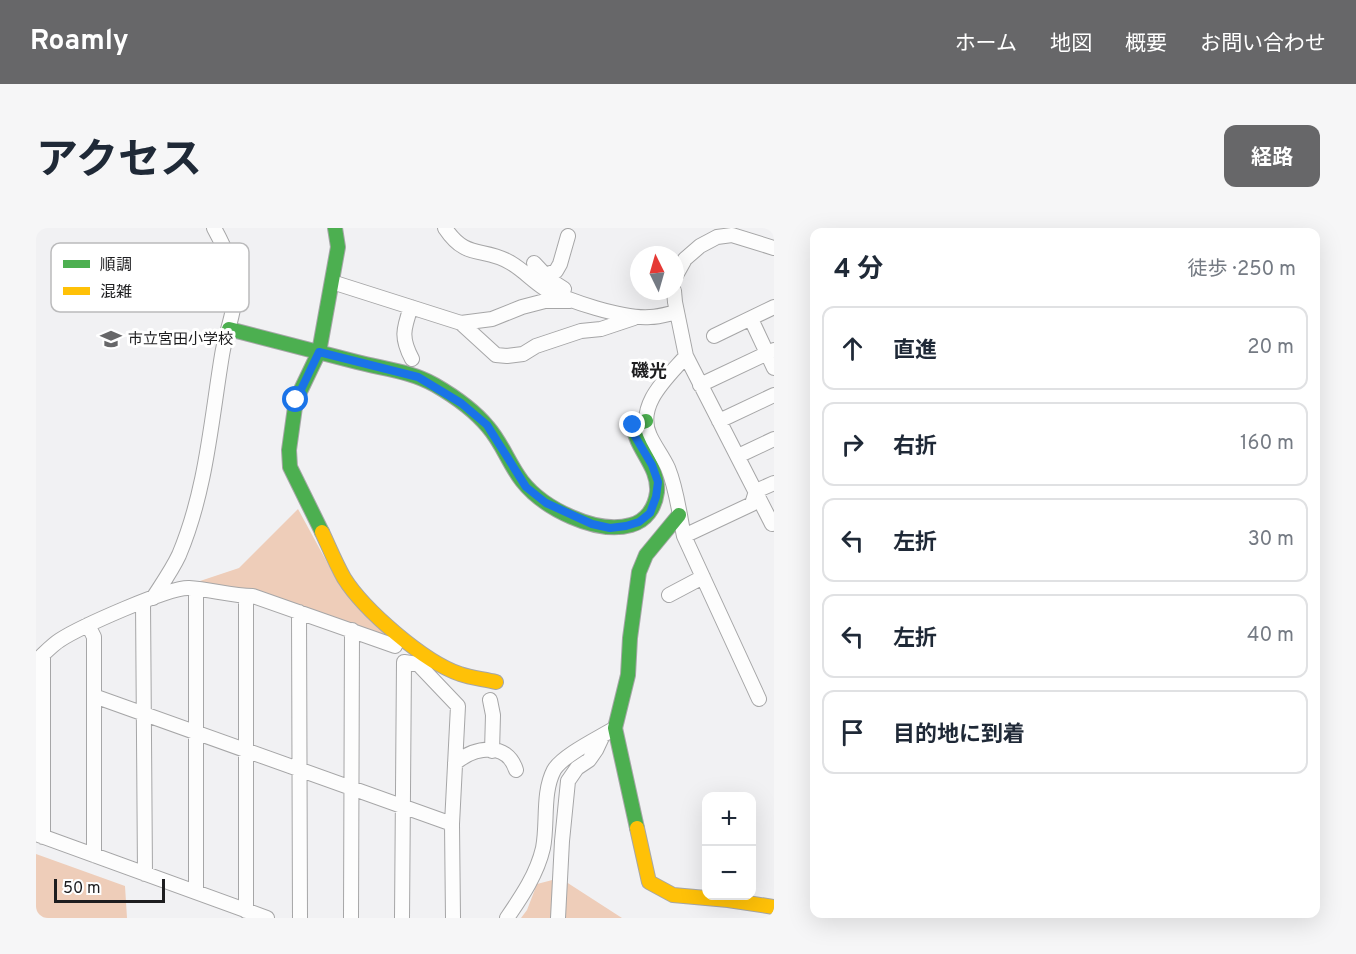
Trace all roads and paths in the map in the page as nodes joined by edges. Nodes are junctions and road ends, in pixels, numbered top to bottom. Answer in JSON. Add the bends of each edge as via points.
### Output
{"nodes":[{"id":1,"x":214,"y":228,"type":"edge"},
{"id":2,"x":335,"y":228,"type":"edge"},
{"id":3,"x":445,"y":228,"type":"edge"},
{"id":4,"x":721,"y":232,"type":"edge"},
{"id":5,"x":568,"y":236,"type":"dead end"},
{"id":6,"x":221,"y":243,"type":"edge"},
{"id":7,"x":774,"y":248,"type":"edge"},
{"id":8,"x":684,"y":260,"type":"edge"},
{"id":9,"x":534,"y":263,"type":"dead end"},
{"id":10,"x":545,"y":275,"type":"junction"},
{"id":11,"x":332,"y":282,"type":"junction"},
{"id":12,"x":675,"y":300,"type":"edge"},
{"id":13,"x":575,"y":301,"type":"junction"},
{"id":14,"x":774,"y":307,"type":"edge"},
{"id":15,"x":411,"y":308,"type":"junction"},
{"id":16,"x":234,"y":312,"type":"edge"},
{"id":17,"x":677,"y":312,"type":"junction"},
{"id":18,"x":639,"y":317,"type":"junction"},
{"id":19,"x":751,"y":319,"type":"junction"},
{"id":20,"x":461,"y":323,"type":"junction"},
{"id":21,"x":229,"y":329,"type":"junction"},
{"id":22,"x":714,"y":336,"type":"dead end"},
{"id":23,"x":319,"y":352,"type":"junction"},
{"id":24,"x":771,"y":352,"type":"edge"},
{"id":25,"x":686,"y":356,"type":"junction"},
{"id":26,"x":412,"y":359,"type":"dead end"},
{"id":27,"x":774,"y":368,"type":"edge"},
{"id":28,"x":700,"y":385,"type":"junction"},
{"id":29,"x":774,"y":395,"type":"edge"},
{"id":30,"x":646,"y":421,"type":"junction"},
{"id":31,"x":719,"y":421,"type":"junction"},
{"id":32,"x":774,"y":440,"type":"edge"},
{"id":33,"x":738,"y":456,"type":"junction"},
{"id":34,"x":774,"y":483,"type":"edge"},
{"id":35,"x":756,"y":491,"type":"junction"},
{"id":36,"x":679,"y":515,"type":"junction"},
{"id":37,"x":772,"y":524,"type":"dead end"},
{"id":38,"x":684,"y":536,"type":"junction"},
{"id":39,"x":703,"y":577,"type":"junction"},
{"id":40,"x":196,"y":590,"type":"junction"},
{"id":41,"x":669,"y":595,"type":"dead end"},
{"id":42,"x":246,"y":596,"type":"junction"},
{"id":43,"x":148,"y":600,"type":"junction"},
{"id":44,"x":299,"y":612,"type":"junction"},
{"id":45,"x":88,"y":625,"type":"junction"},
{"id":46,"x":352,"y":630,"type":"junction"},
{"id":47,"x":395,"y":646,"type":"dead end"},
{"id":48,"x":39,"y":658,"type":"edge"},
{"id":49,"x":496,"y":682,"type":"dead end"},
{"id":50,"x":94,"y":696,"type":"junction"},
{"id":51,"x":759,"y":699,"type":"dead end"},
{"id":52,"x":490,"y":700,"type":"dead end"},
{"id":53,"x":145,"y":714,"type":"junction"},
{"id":54,"x":609,"y":731,"type":"junction"},
{"id":55,"x":195,"y":732,"type":"junction"},
{"id":56,"x":246,"y":751,"type":"junction"},
{"id":57,"x":492,"y":751,"type":"junction"},
{"id":58,"x":455,"y":763,"type":"junction"},
{"id":59,"x":299,"y":769,"type":"junction"},
{"id":60,"x":516,"y":770,"type":"dead end"},
{"id":61,"x":352,"y":788,"type":"junction"},
{"id":62,"x":402,"y":806,"type":"junction"},
{"id":63,"x":452,"y":824,"type":"junction"},
{"id":64,"x":40,"y":836,"type":"edge"},
{"id":65,"x":94,"y":855,"type":"junction"},
{"id":66,"x":145,"y":874,"type":"junction"},
{"id":67,"x":196,"y":892,"type":"junction"},
{"id":68,"x":774,"y":907,"type":"edge"},
{"id":69,"x":246,"y":911,"type":"junction"},
{"id":70,"x":267,"y":918,"type":"edge"},
{"id":71,"x":300,"y":918,"type":"edge"},
{"id":72,"x":351,"y":918,"type":"edge"},
{"id":73,"x":402,"y":918,"type":"edge"},
{"id":74,"x":453,"y":918,"type":"edge"},
{"id":75,"x":507,"y":918,"type":"edge"},
{"id":76,"x":558,"y":918,"type":"edge"}],
"edges":[{"from":1,"to":6,"type":"street"},
{"from":2,"to":11,"type":"street","via":[[338,247]]},
{"from":3,"to":13,"type":"street","via":[[454,242],[465,249],[511,262],[545,288]]},
{"from":4,"to":7,"type":"street"},
{"from":4,"to":8,"type":"street"},
{"from":5,"to":10,"type":"street","via":[[556,271]]},
{"from":9,"to":10,"type":"street"},
{"from":10,"to":13,"type":"street"},
{"from":11,"to":15,"type":"street"},
{"from":11,"to":23,"type":"street"},
{"from":12,"to":17,"type":"street"},
{"from":13,"to":18,"type":"street"},
{"from":13,"to":20,"type":"street","via":[[545,302],[492,319]]},
{"from":14,"to":19,"type":"street"},
{"from":15,"to":20,"type":"street"},
{"from":15,"to":26,"type":"street","via":[[404,328],[404,344]]},
{"from":16,"to":21,"type":"street"},
{"from":17,"to":18,"type":"street"},
{"from":17,"to":25,"type":"street"},
{"from":18,"to":20,"type":"street","via":[[581,331],[523,354],[507,356],[496,355]]},
{"from":19,"to":22,"type":"street"},
{"from":19,"to":24,"type":"street"},
{"from":21,"to":23,"type":"street"},
{"from":21,"to":43,"type":"street","via":[[197,502],[178,556]]},
{"from":23,"to":30,"type":"street","via":[[418,377],[453,398],[487,425],[526,487],[563,512],[610,528],[639,522],[650,513],[656,497],[658,482],[652,465],[633,433],[633,425]]},
{"from":23,"to":49,"type":"street","via":[[296,400],[290,467],[345,579],[407,643],[459,674]]},
{"from":24,"to":27,"type":"street"},
{"from":24,"to":28,"type":"street"},
{"from":25,"to":28,"type":"street"},
{"from":25,"to":30,"type":"street","via":[[654,393]]},
{"from":28,"to":31,"type":"street"},
{"from":29,"to":31,"type":"street"},
{"from":30,"to":36,"type":"street","via":[[676,490]]},
{"from":31,"to":33,"type":"street"},
{"from":32,"to":33,"type":"street"},
{"from":33,"to":35,"type":"street"},
{"from":34,"to":35,"type":"street"},
{"from":35,"to":37,"type":"street"},
{"from":35,"to":38,"type":"street","via":[[752,504]]},
{"from":36,"to":38,"type":"street"},
{"from":36,"to":54,"type":"street","via":[[646,555],[639,572],[628,675]]},
{"from":38,"to":39,"type":"street"},
{"from":39,"to":41,"type":"street"},
{"from":39,"to":51,"type":"street"},
{"from":40,"to":42,"type":"street"},
{"from":40,"to":43,"type":"street","via":[[181,589]]},
{"from":40,"to":55,"type":"street"},
{"from":42,"to":44,"type":"street"},
{"from":42,"to":56,"type":"street"},
{"from":43,"to":45,"type":"street"},
{"from":43,"to":53,"type":"street"},
{"from":44,"to":46,"type":"street"},
{"from":44,"to":59,"type":"street"},
{"from":45,"to":48,"type":"street","via":[[59,640]]},
{"from":45,"to":50,"type":"street","via":[[94,637]]},
{"from":46,"to":47,"type":"street"},
{"from":46,"to":61,"type":"street"},
{"from":48,"to":64,"type":"street"},
{"from":50,"to":53,"type":"street"},
{"from":50,"to":65,"type":"street"},
{"from":52,"to":57,"type":"street"},
{"from":53,"to":55,"type":"street"},
{"from":53,"to":66,"type":"street"},
{"from":54,"to":68,"type":"street","via":[[649,882],[673,895]]},
{"from":54,"to":75,"type":"street","via":[[555,768],[547,801],[543,848],[536,869]]},
{"from":54,"to":76,"type":"street","via":[[568,782]]},
{"from":55,"to":56,"type":"street"},
{"from":55,"to":67,"type":"street"},
{"from":56,"to":59,"type":"street"},
{"from":56,"to":69,"type":"street"},
{"from":57,"to":58,"type":"street","via":[[477,750]]},
{"from":57,"to":60,"type":"street","via":[[502,751],[513,760]]},
{"from":58,"to":62,"type":"street","via":[[458,706],[418,664],[404,662]]},
{"from":58,"to":63,"type":"street"},
{"from":59,"to":61,"type":"street"},
{"from":59,"to":71,"type":"street"},
{"from":61,"to":62,"type":"street"},
{"from":61,"to":72,"type":"street"},
{"from":62,"to":63,"type":"street"},
{"from":62,"to":73,"type":"street"},
{"from":63,"to":74,"type":"street"},
{"from":64,"to":65,"type":"street"},
{"from":65,"to":66,"type":"street"},
{"from":66,"to":67,"type":"street"},
{"from":67,"to":69,"type":"street"},
{"from":69,"to":70,"type":"street"}]}
